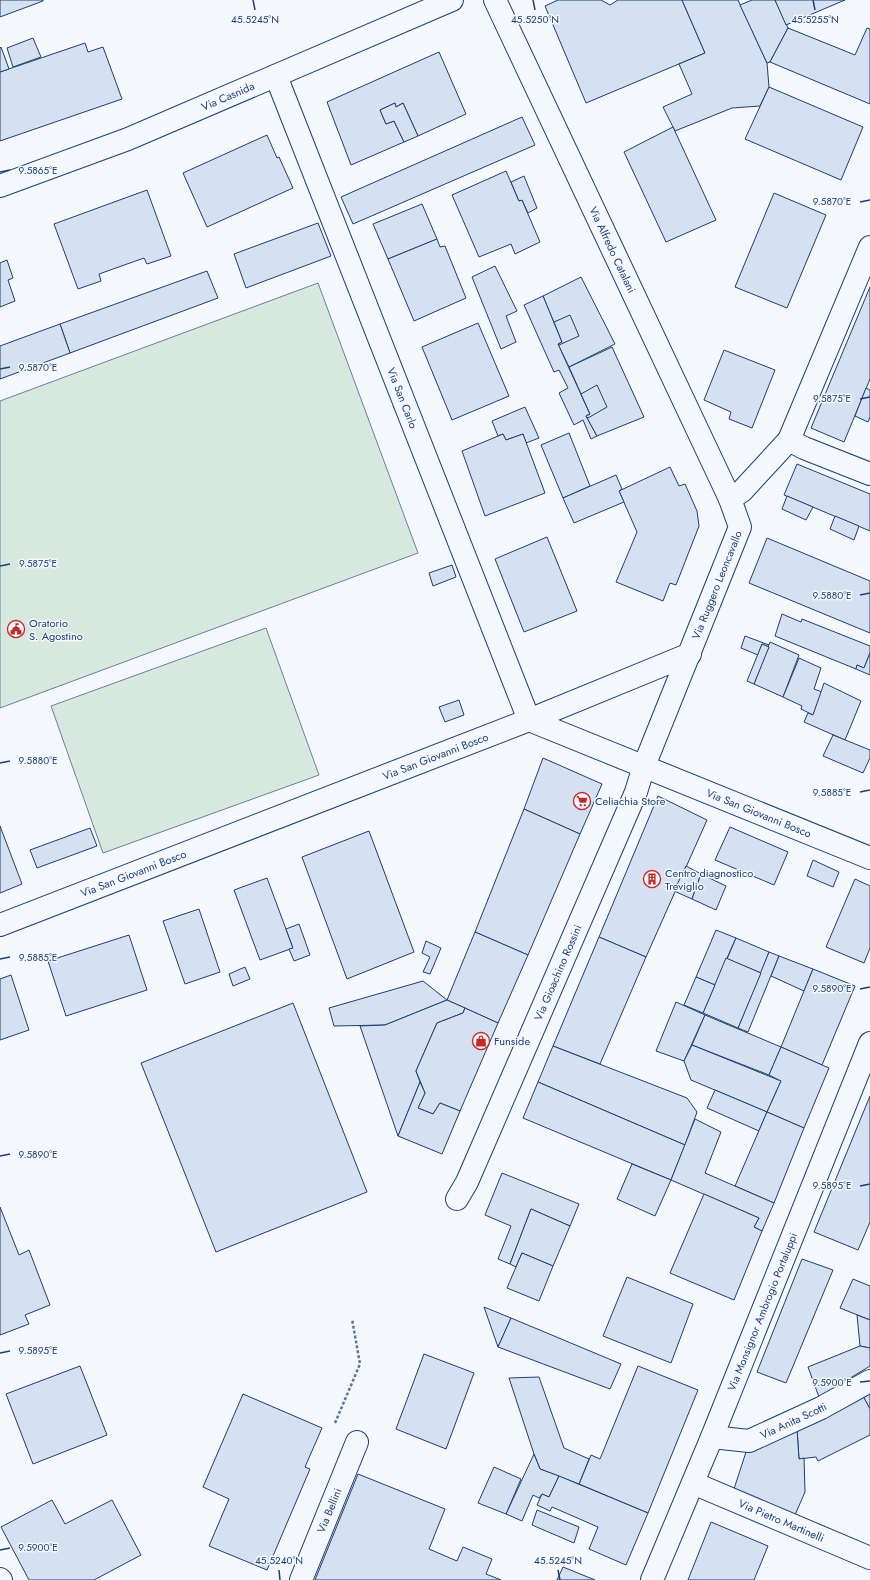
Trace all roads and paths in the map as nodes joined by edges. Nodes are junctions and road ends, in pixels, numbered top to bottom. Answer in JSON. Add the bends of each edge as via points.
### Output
{"nodes":[{"id":1,"x":452,"y":0,"type":"edge"},
{"id":2,"x":495,"y":0,"type":"edge"},
{"id":3,"x":276,"y":76,"type":"junction"},
{"id":4,"x":0,"y":186,"type":"edge"},
{"id":5,"x":870,"y":247,"type":"edge"},
{"id":6,"x":790,"y":440,"type":"junction"},
{"id":7,"x":870,"y":474,"type":"edge"},
{"id":8,"x":730,"y":499,"type":"junction"},
{"id":9,"x":690,"y":654,"type":"junction"},
{"id":10,"x":529,"y":720,"type":"junction"},
{"id":11,"x":644,"y":766,"type":"junction"},
{"id":12,"x":870,"y":858,"type":"edge"},
{"id":13,"x":0,"y":924,"type":"edge"},
{"id":14,"x":870,"y":1043,"type":"edge"},
{"id":15,"x":457,"y":1199,"type":"dead end"},
{"id":16,"x":352,"y":1319,"type":"dead end"},
{"id":17,"x":870,"y":1382,"type":"edge"},
{"id":18,"x":712,"y":1437,"type":"junction"},
{"id":19,"x":357,"y":1442,"type":"joint"},
{"id":20,"x":693,"y":1483,"type":"junction"},
{"id":21,"x":870,"y":1558,"type":"edge"},
{"id":22,"x":302,"y":1580,"type":"edge"},
{"id":23,"x":652,"y":1580,"type":"edge"}],
"edges":[{"from":1,"to":3,"type":"street","name":"Via Casnida"},
{"from":2,"to":8,"type":"street","name":"Via Alfredo Catalani"},
{"from":3,"to":4,"type":"street","name":"Via Casnida","via":[[128,139]]},
{"from":3,"to":10,"type":"street","name":"Via San Carlo"},
{"from":5,"to":6,"type":"street"},
{"from":6,"to":7,"type":"street"},
{"from":6,"to":8,"type":"street","via":[[742,491]]},
{"from":8,"to":9,"type":"street","name":"Via Ruggero Leoncavallo","via":[[740,527]]},
{"from":9,"to":10,"type":"street","name":"Via Ruggero Leoncavallo"},
{"from":9,"to":11,"type":"street","name":"Via Ruggero Leoncavallo"},
{"from":10,"to":11,"type":"street","name":"Via San Giovanni Bosco"},
{"from":10,"to":13,"type":"street","name":"Via San Giovanni Bosco"},
{"from":11,"to":12,"type":"street","name":"Via San Giovanni Bosco"},
{"from":11,"to":15,"type":"street","name":"Via Gioachino Rossini","via":[[626,814],[467,1182]]},
{"from":14,"to":18,"type":"street","name":"Via Monsignor Ambrogio Portaluppi"},
{"from":16,"to":19,"type":"path","via":[[360,1364],[334,1423]]},
{"from":17,"to":18,"type":"street","name":"Via Anita Scotti","via":[[750,1441]]},
{"from":18,"to":20,"type":"street","name":"Via Monsignor Ambrogio Portaluppi"},
{"from":19,"to":22,"type":"street","name":"Via Bellini"},
{"from":20,"to":21,"type":"street","name":"Via Pietro Martinelli"},
{"from":20,"to":23,"type":"street","name":"Via Monsignor Ambrogio Portaluppi"}]}
